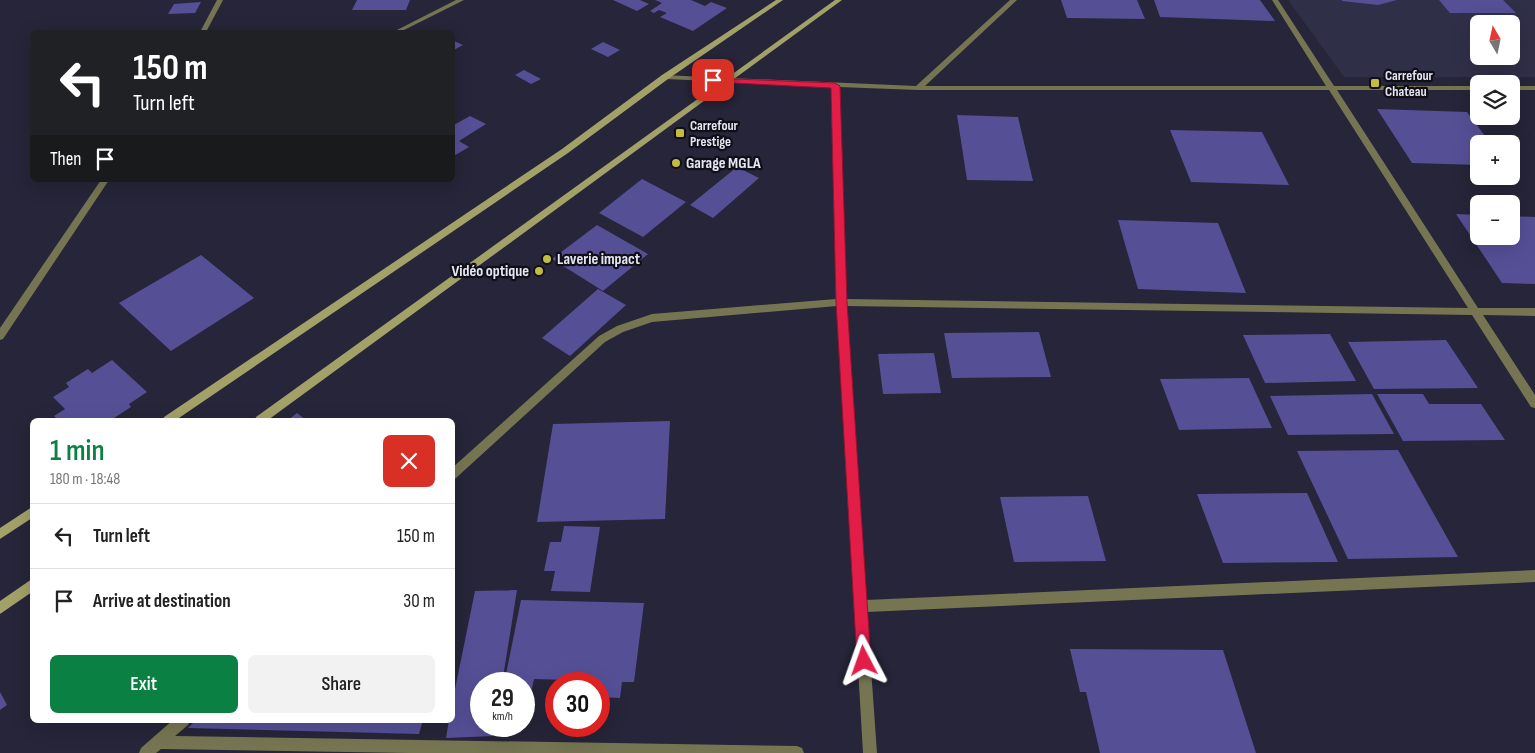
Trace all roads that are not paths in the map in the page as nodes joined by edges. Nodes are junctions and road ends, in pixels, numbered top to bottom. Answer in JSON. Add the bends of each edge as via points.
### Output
{"nodes":[{"id":1,"x":220,"y":0,"type":"edge"},
{"id":2,"x":461,"y":0,"type":"edge"},
{"id":3,"x":780,"y":0,"type":"edge"},
{"id":4,"x":839,"y":0,"type":"edge"},
{"id":5,"x":1014,"y":0,"type":"edge"},
{"id":6,"x":1275,"y":0,"type":"edge"},
{"id":7,"x":204,"y":30,"type":"edge"},
{"id":8,"x":400,"y":30,"type":"edge"},
{"id":9,"x":665,"y":77,"type":"junction"},
{"id":10,"x":729,"y":81,"type":"junction"},
{"id":11,"x":835,"y":86,"type":"junction"},
{"id":12,"x":1333,"y":87,"type":"junction"},
{"id":13,"x":918,"y":88,"type":"junction"},
{"id":14,"x":1470,"y":88,"type":"edge"},
{"id":15,"x":1520,"y":88,"type":"edge"},
{"id":16,"x":1535,"y":88,"type":"edge"},
{"id":17,"x":104,"y":182,"type":"edge"},
{"id":18,"x":841,"y":302,"type":"junction"},
{"id":19,"x":1476,"y":312,"type":"junction"},
{"id":20,"x":1535,"y":312,"type":"edge"},
{"id":21,"x":0,"y":336,"type":"edge"},
{"id":22,"x":1535,"y":404,"type":"edge"},
{"id":23,"x":171,"y":418,"type":"edge"},
{"id":24,"x":263,"y":418,"type":"edge"},
{"id":25,"x":455,"y":472,"type":"edge"},
{"id":26,"x":30,"y":513,"type":"edge"},
{"id":27,"x":0,"y":534,"type":"edge"},
{"id":28,"x":1535,"y":576,"type":"edge"},
{"id":29,"x":30,"y":586,"type":"edge"},
{"id":30,"x":861,"y":606,"type":"junction"},
{"id":31,"x":0,"y":608,"type":"edge"},
{"id":32,"x":180,"y":723,"type":"edge"},
{"id":33,"x":158,"y":742,"type":"junction"},
{"id":34,"x":146,"y":753,"type":"edge"},
{"id":35,"x":797,"y":753,"type":"edge"},
{"id":36,"x":870,"y":753,"type":"edge"}],
"edges":[{"from":1,"to":7,"type":"street"},
{"from":2,"to":8,"type":"street"},
{"from":3,"to":9,"type":"main road"},
{"from":4,"to":10,"type":"main road"},
{"from":5,"to":13,"type":"street"},
{"from":6,"to":12,"type":"street"},
{"from":9,"to":10,"type":"street"},
{"from":9,"to":23,"type":"main road","via":[[565,151]]},
{"from":10,"to":11,"type":"street"},
{"from":10,"to":24,"type":"main road"},
{"from":11,"to":13,"type":"street"},
{"from":11,"to":18,"type":"street"},
{"from":12,"to":13,"type":"street"},
{"from":12,"to":14,"type":"street"},
{"from":12,"to":19,"type":"street"},
{"from":15,"to":16,"type":"street"},
{"from":17,"to":21,"type":"street"},
{"from":18,"to":19,"type":"street"},
{"from":18,"to":25,"type":"street","via":[[652,318],[620,329],[602,340]]},
{"from":18,"to":30,"type":"street"},
{"from":19,"to":20,"type":"street"},
{"from":19,"to":22,"type":"street"},
{"from":26,"to":27,"type":"main road"},
{"from":28,"to":30,"type":"street"},
{"from":29,"to":31,"type":"main road"},
{"from":30,"to":36,"type":"street"},
{"from":32,"to":33,"type":"street"},
{"from":33,"to":34,"type":"street"},
{"from":33,"to":35,"type":"street"}]}
